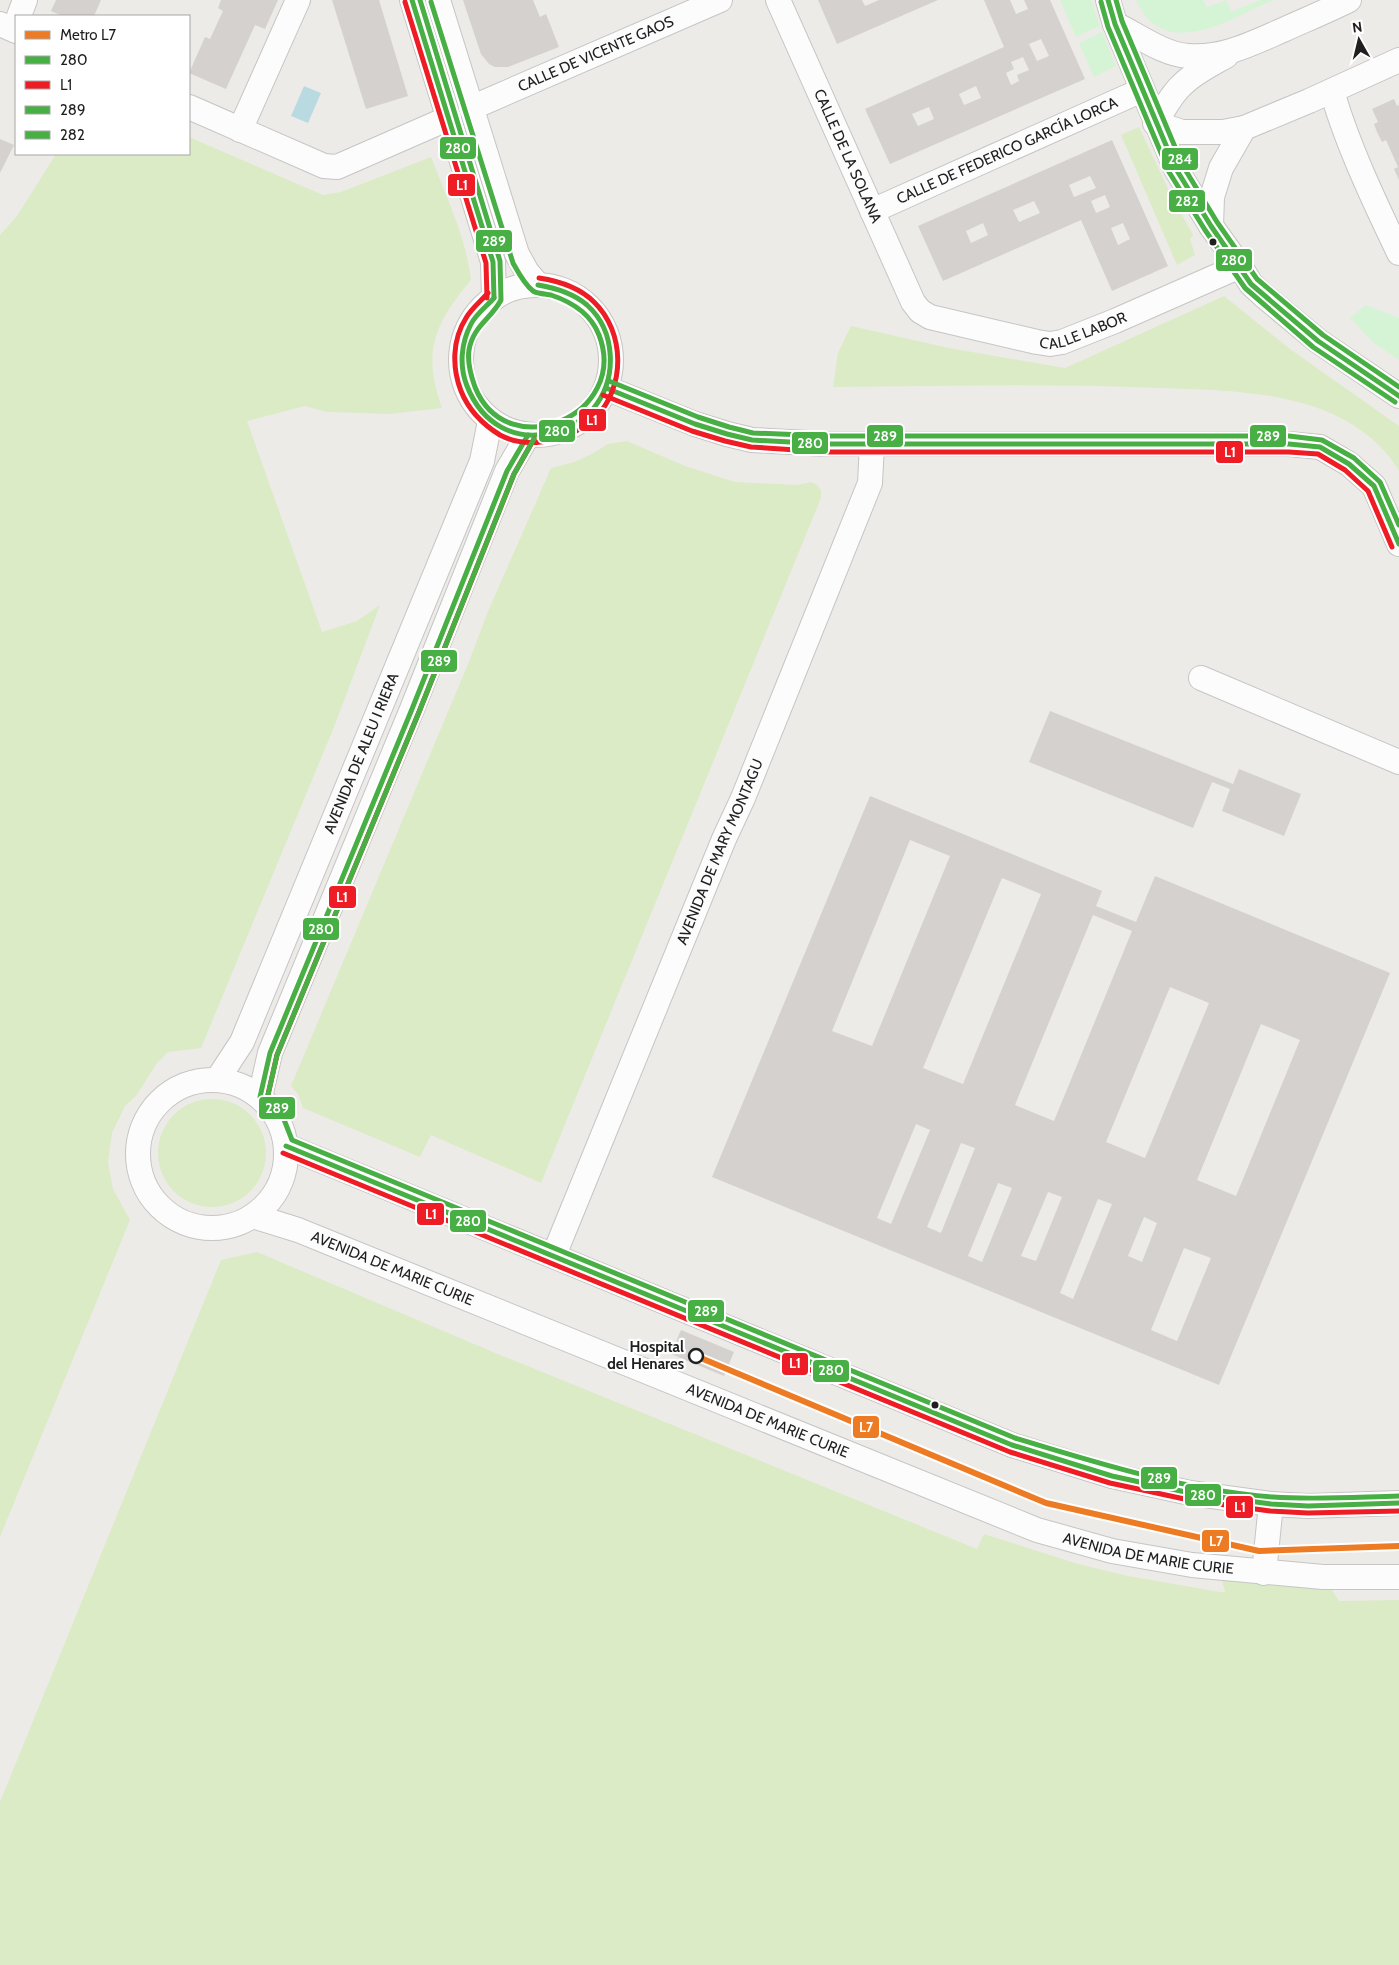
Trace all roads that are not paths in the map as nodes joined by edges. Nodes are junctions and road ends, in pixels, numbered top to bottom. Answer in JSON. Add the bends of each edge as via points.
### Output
{"nodes":[{"id":1,"x":25,"y":0,"type":"edge"},
{"id":2,"x":298,"y":0,"type":"edge"},
{"id":3,"x":412,"y":0,"type":"edge"},
{"id":4,"x":438,"y":0,"type":"edge"},
{"id":5,"x":720,"y":0,"type":"edge"},
{"id":6,"x":778,"y":0,"type":"edge"},
{"id":7,"x":1108,"y":0,"type":"edge"},
{"id":8,"x":1349,"y":0,"type":"edge"},
{"id":9,"x":18,"y":15,"type":"edge"},
{"id":10,"x":1115,"y":24,"type":"junction"},
{"id":11,"x":1236,"y":50,"type":"junction"},
{"id":12,"x":1399,"y":60,"type":"edge"},
{"id":13,"x":1142,"y":90,"type":"junction"},
{"id":14,"x":1332,"y":91,"type":"junction"},
{"id":15,"x":190,"y":107,"type":"edge"},
{"id":16,"x":471,"y":108,"type":"junction"},
{"id":17,"x":449,"y":118,"type":"junction"},
{"id":18,"x":1155,"y":123,"type":"junction"},
{"id":19,"x":1244,"y":128,"type":"junction"},
{"id":20,"x":240,"y":130,"type":"junction"},
{"id":21,"x":872,"y":211,"type":"junction"},
{"id":22,"x":1211,"y":226,"type":"junction"},
{"id":23,"x":1399,"y":253,"type":"edge"},
{"id":24,"x":1240,"y":266,"type":"junction"},
{"id":25,"x":538,"y":285,"type":"junction"},
{"id":26,"x":494,"y":298,"type":"junction"},
{"id":27,"x":920,"y":311,"type":"joint"},
{"id":28,"x":606,"y":388,"type":"junction"},
{"id":29,"x":1399,"y":396,"type":"edge"},
{"id":30,"x":490,"y":421,"type":"junction"},
{"id":31,"x":528,"y":435,"type":"junction"},
{"id":32,"x":872,"y":444,"type":"junction"},
{"id":33,"x":1399,"y":544,"type":"edge"},
{"id":34,"x":1201,"y":678,"type":"dead end"},
{"id":35,"x":1399,"y":762,"type":"edge"},
{"id":36,"x":217,"y":1080,"type":"junction"},
{"id":37,"x":260,"y":1097,"type":"junction"},
{"id":38,"x":286,"y":1146,"type":"junction"},
{"id":39,"x":253,"y":1216,"type":"junction"},
{"id":40,"x":554,"y":1255,"type":"junction"},
{"id":41,"x":1399,"y":1503,"type":"edge"},
{"id":42,"x":1271,"y":1504,"type":"junction"},
{"id":43,"x":1264,"y":1572,"type":"junction"},
{"id":44,"x":1399,"y":1577,"type":"edge"}],
"edges":[{"from":1,"to":9,"type":"street"},
{"from":2,"to":20,"type":"street"},
{"from":3,"to":17,"type":"street"},
{"from":4,"to":16,"type":"street"},
{"from":5,"to":16,"type":"street","name":"CALLE DE VICENTE GAOS"},
{"from":6,"to":21,"type":"street","name":"CALLE DE LA SOLANA"},
{"from":7,"to":10,"type":"street"},
{"from":8,"to":11,"type":"street"},
{"from":10,"to":11,"type":"street","via":[[1160,48],[1188,56]]},
{"from":10,"to":13,"type":"street"},
{"from":11,"to":18,"type":"street","via":[[1183,84]]},
{"from":12,"to":14,"type":"street"},
{"from":13,"to":18,"type":"street"},
{"from":13,"to":21,"type":"street","name":"CALLE DE FEDERICO GARCÍA LORCA"},
{"from":14,"to":19,"type":"street"},
{"from":14,"to":23,"type":"street"},
{"from":15,"to":20,"type":"street"},
{"from":16,"to":25,"type":"street","via":[[517,254]]},
{"from":17,"to":20,"type":"street","via":[[337,167],[324,166]]},
{"from":17,"to":26,"type":"street","via":[[493,262]]},
{"from":18,"to":19,"type":"street","via":[[1182,132],[1223,132]]},
{"from":18,"to":22,"type":"street","via":[[1176,169]]},
{"from":19,"to":22,"type":"street","via":[[1221,168],[1212,197]]},
{"from":21,"to":27,"type":"street","name":"CALLE DE LA SOLANA"},
{"from":22,"to":24,"type":"street"},
{"from":24,"to":27,"type":"street","name":"CALLE LABOR","via":[[1115,321],[1050,344],[930,317]]},
{"from":24,"to":29,"type":"street","via":[[1251,284],[1318,341]]},
{"from":25,"to":26,"type":"street","via":[[515,288]]},
{"from":25,"to":28,"type":"street","via":[[553,287],[579,298],[599,319],[606,332],[611,360]]},
{"from":26,"to":30,"type":"street","via":[[469,325],[460,360],[471,400]]},
{"from":28,"to":31,"type":"street","via":[[593,408],[575,424],[560,432]]},
{"from":28,"to":32,"type":"street","via":[[695,424],[752,440]]},
{"from":30,"to":31,"type":"street"},
{"from":30,"to":36,"type":"street","name":"AVENIDA DE ALEU I RIERA","via":[[482,461],[382,707],[242,1042]]},
{"from":31,"to":37,"type":"street","name":"AVENIDA DE ALEU I RIERA","via":[[507,471],[270,1053]]},
{"from":32,"to":33,"type":"street","via":[[1289,444],[1320,448],[1349,464],[1374,486]]},
{"from":32,"to":40,"type":"street","name":"AVENIDA DE MARY MONTAGU","via":[[870,483]]},
{"from":34,"to":35,"type":"street"},
{"from":36,"to":37,"type":"street","via":[[240,1086]]},
{"from":36,"to":39,"type":"street","via":[[196,1082],[177,1089],[160,1101],[147,1118],[140,1137],[138,1158],[142,1178],[151,1197],[166,1212],[184,1222],[207,1228],[231,1225]]},
{"from":37,"to":38,"type":"street","via":[[277,1120]]},
{"from":38,"to":39,"type":"street","via":[[285,1166],[279,1185]]},
{"from":38,"to":40,"type":"street"},
{"from":39,"to":43,"type":"street","name":"AVENIDA DE MARIE CURIE","via":[[298,1230],[1038,1530],[1112,1551],[1192,1565]]},
{"from":40,"to":42,"type":"street","via":[[1012,1445],[1112,1476],[1190,1493]]},
{"from":41,"to":42,"type":"street"},
{"from":42,"to":43,"type":"street"},
{"from":43,"to":44,"type":"street","name":"AVENIDA DE MARIE CURIE","via":[[1323,1577]]}]}
